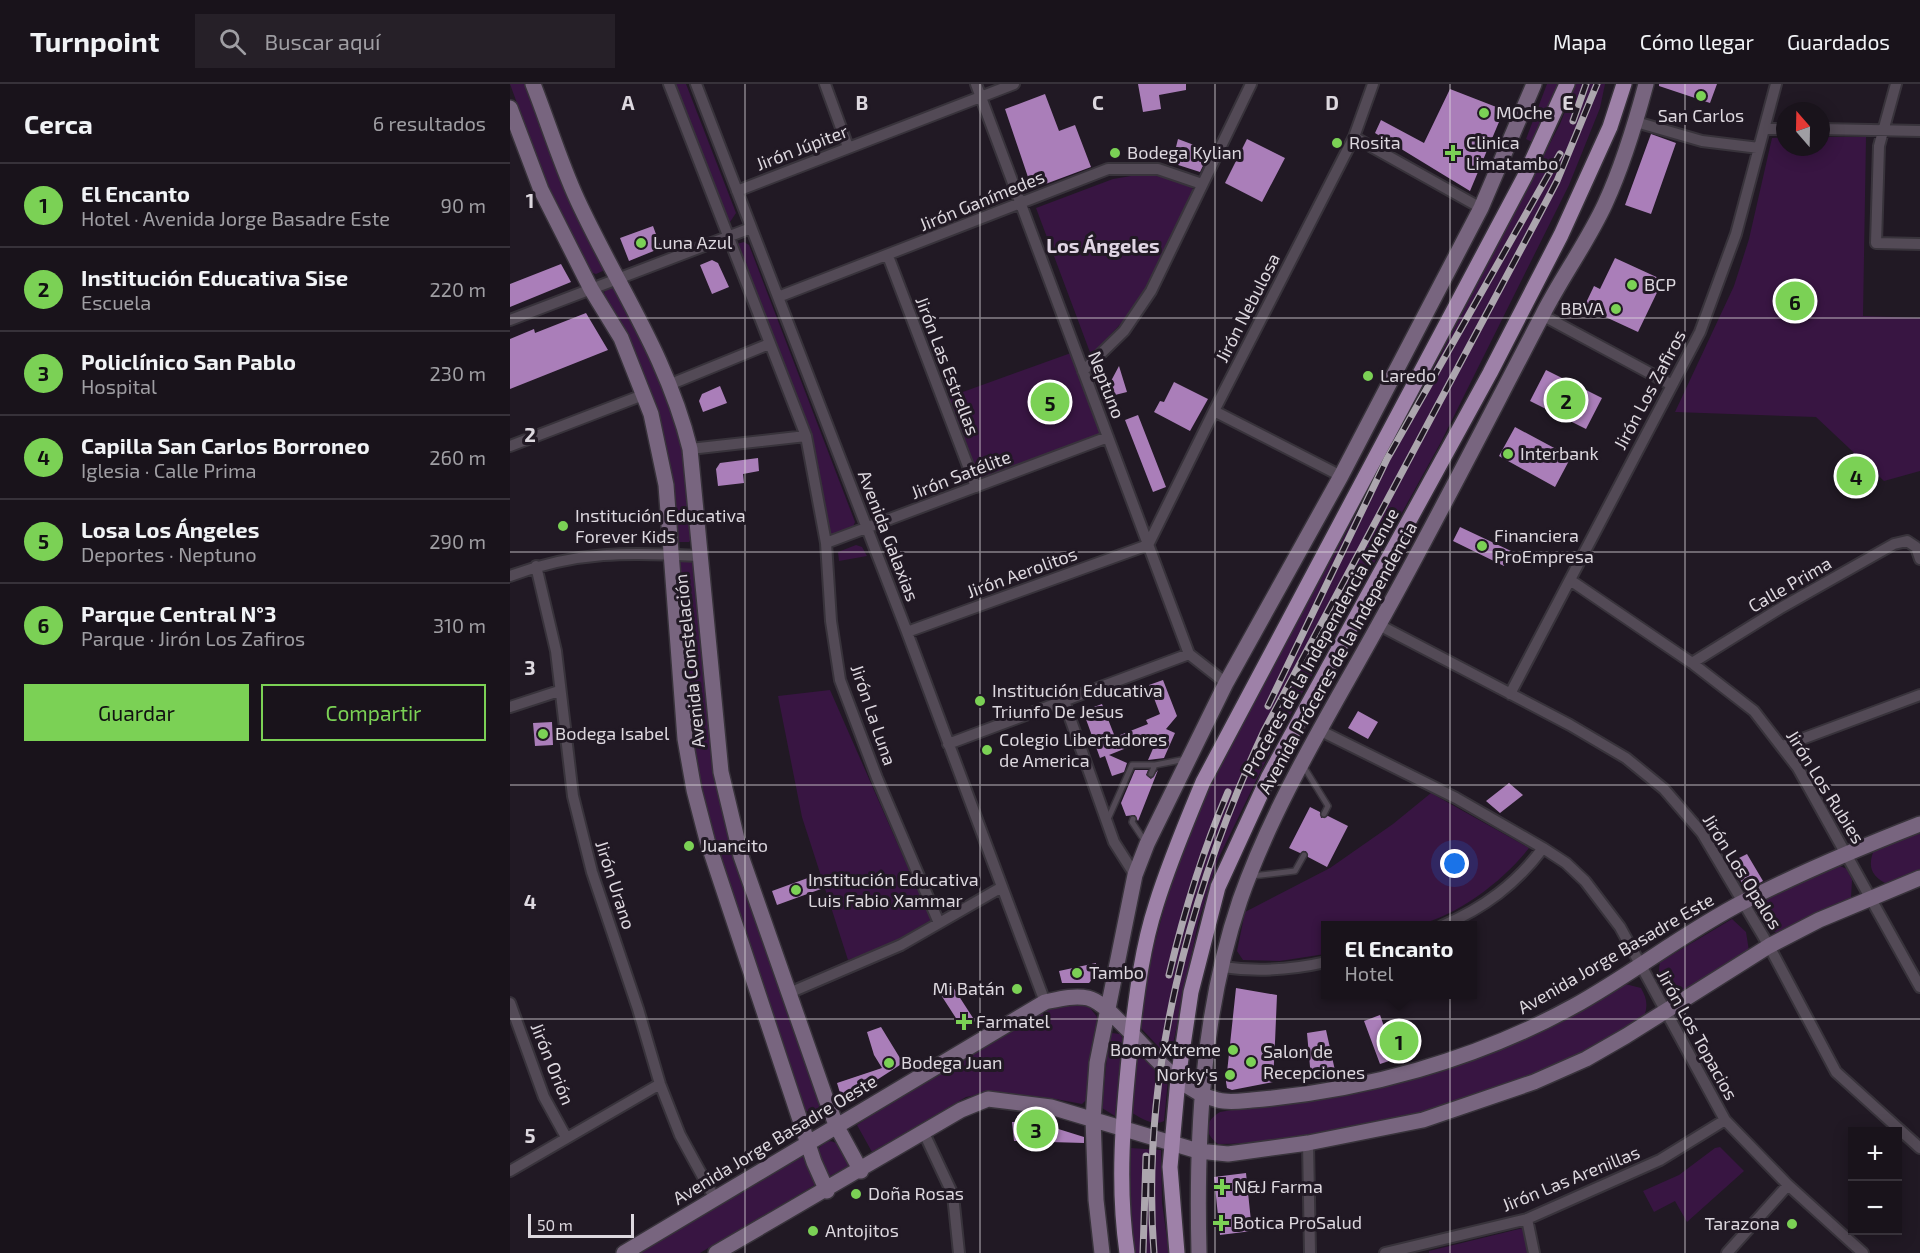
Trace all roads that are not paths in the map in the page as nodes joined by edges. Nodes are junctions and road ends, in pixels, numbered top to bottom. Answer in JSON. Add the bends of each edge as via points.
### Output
{"nodes":[{"id":1,"x":533,"y":84,"type":"edge"},
{"id":2,"x":669,"y":84,"type":"edge"},
{"id":3,"x":696,"y":84,"type":"edge"},
{"id":4,"x":825,"y":84,"type":"edge"},
{"id":5,"x":976,"y":84,"type":"edge"},
{"id":6,"x":1014,"y":84,"type":"edge"},
{"id":7,"x":1251,"y":84,"type":"edge"},
{"id":8,"x":1373,"y":84,"type":"edge"},
{"id":9,"x":1534,"y":84,"type":"edge"},
{"id":10,"x":1567,"y":84,"type":"edge"},
{"id":11,"x":1624,"y":84,"type":"edge"},
{"id":12,"x":1646,"y":84,"type":"edge"},
{"id":13,"x":1776,"y":84,"type":"edge"},
{"id":14,"x":1896,"y":84,"type":"edge"},
{"id":15,"x":980,"y":96,"type":"junction"},
{"id":16,"x":510,"y":108,"type":"edge"},
{"id":17,"x":1636,"y":122,"type":"junction"},
{"id":18,"x":1764,"y":129,"type":"junction"},
{"id":19,"x":1776,"y":129,"type":"edge"},
{"id":20,"x":1830,"y":129,"type":"edge"},
{"id":21,"x":1883,"y":130,"type":"junction"},
{"id":22,"x":1920,"y":131,"type":"edge"},
{"id":23,"x":1353,"y":137,"type":"junction"},
{"id":24,"x":848,"y":147,"type":"junction"},
{"id":25,"x":1760,"y":148,"type":"junction"},
{"id":26,"x":1202,"y":184,"type":"junction"},
{"id":27,"x":737,"y":191,"type":"junction"},
{"id":28,"x":1020,"y":203,"type":"junction"},
{"id":29,"x":1481,"y":208,"type":"junction"},
{"id":30,"x":751,"y":228,"type":"junction"},
{"id":31,"x":728,"y":236,"type":"junction"},
{"id":32,"x":1920,"y":244,"type":"edge"},
{"id":33,"x":888,"y":256,"type":"junction"},
{"id":34,"x":618,"y":278,"type":"junction"},
{"id":35,"x":591,"y":289,"type":"junction"},
{"id":36,"x":778,"y":297,"type":"junction"},
{"id":37,"x":1542,"y":315,"type":"junction"},
{"id":38,"x":510,"y":320,"type":"edge"},
{"id":39,"x":770,"y":344,"type":"junction"},
{"id":40,"x":1083,"y":371,"type":"junction"},
{"id":41,"x":671,"y":384,"type":"junction"},
{"id":42,"x":1672,"y":385,"type":"junction"},
{"id":43,"x":644,"y":395,"type":"junction"},
{"id":44,"x":1214,"y":411,"type":"junction"},
{"id":45,"x":806,"y":436,"type":"junction"},
{"id":46,"x":1108,"y":437,"type":"junction"},
{"id":47,"x":510,"y":446,"type":"edge"},
{"id":48,"x":690,"y":449,"type":"junction"},
{"id":49,"x":1341,"y":476,"type":"junction"},
{"id":50,"x":976,"y":487,"type":"junction"},
{"id":51,"x":867,"y":528,"type":"junction"},
{"id":52,"x":826,"y":543,"type":"junction"},
{"id":53,"x":1148,"y":545,"type":"junction"},
{"id":54,"x":671,"y":554,"type":"junction"},
{"id":55,"x":699,"y":556,"type":"junction"},
{"id":56,"x":1920,"y":559,"type":"edge"},
{"id":57,"x":536,"y":566,"type":"junction"},
{"id":58,"x":510,"y":576,"type":"edge"},
{"id":59,"x":1570,"y":580,"type":"junction"},
{"id":60,"x":1379,"y":625,"type":"junction"},
{"id":61,"x":907,"y":632,"type":"junction"},
{"id":62,"x":1189,"y":654,"type":"junction"},
{"id":63,"x":1692,"y":663,"type":"junction"},
{"id":64,"x":1226,"y":683,"type":"junction"},
{"id":65,"x":559,"y":692,"type":"junction"},
{"id":66,"x":1510,"y":694,"type":"junction"},
{"id":67,"x":1920,"y":695,"type":"edge"},
{"id":68,"x":1065,"y":701,"type":"junction"},
{"id":69,"x":510,"y":706,"type":"edge"},
{"id":70,"x":1319,"y":730,"type":"junction"},
{"id":71,"x":948,"y":744,"type":"junction"},
{"id":72,"x":1783,"y":746,"type":"junction"},
{"id":73,"x":1188,"y":758,"type":"junction"},
{"id":74,"x":1301,"y":763,"type":"junction"},
{"id":75,"x":1155,"y":765,"type":"junction"},
{"id":76,"x":1151,"y":774,"type":"dead end"},
{"id":77,"x":1324,"y":814,"type":"dead end"},
{"id":78,"x":1133,"y":819,"type":"dead end"},
{"id":79,"x":1107,"y":821,"type":"junction"},
{"id":80,"x":1920,"y":824,"type":"edge"},
{"id":81,"x":1147,"y":844,"type":"junction"},
{"id":82,"x":1543,"y":848,"type":"junction"},
{"id":83,"x":1846,"y":853,"type":"junction"},
{"id":84,"x":1304,"y":855,"type":"dead end"},
{"id":85,"x":1136,"y":874,"type":"junction"},
{"id":86,"x":1250,"y":876,"type":"junction"},
{"id":87,"x":1920,"y":878,"type":"edge"},
{"id":88,"x":1002,"y":887,"type":"junction"},
{"id":89,"x":1871,"y":897,"type":"junction"},
{"id":90,"x":1743,"y":902,"type":"junction"},
{"id":91,"x":1452,"y":921,"type":"edge"},
{"id":92,"x":939,"y":923,"type":"junction"},
{"id":93,"x":1768,"y":946,"type":"junction"},
{"id":94,"x":1321,"y":963,"type":"edge"},
{"id":95,"x":1640,"y":965,"type":"junction"},
{"id":96,"x":1222,"y":967,"type":"junction"},
{"id":97,"x":1920,"y":987,"type":"edge"},
{"id":98,"x":789,"y":993,"type":"junction"},
{"id":99,"x":1045,"y":1002,"type":"junction"},
{"id":100,"x":510,"y":1003,"type":"edge"},
{"id":101,"x":1107,"y":1010,"type":"junction"},
{"id":102,"x":1666,"y":1010,"type":"junction"},
{"id":103,"x":1132,"y":1033,"type":"junction"},
{"id":104,"x":521,"y":1034,"type":"junction"},
{"id":105,"x":510,"y":1040,"type":"edge"},
{"id":106,"x":1178,"y":1079,"type":"junction"},
{"id":107,"x":660,"y":1084,"type":"junction"},
{"id":108,"x":1202,"y":1095,"type":"junction"},
{"id":109,"x":1093,"y":1119,"type":"junction"},
{"id":110,"x":1725,"y":1120,"type":"junction"},
{"id":111,"x":837,"y":1127,"type":"junction"},
{"id":112,"x":1122,"y":1127,"type":"junction"},
{"id":113,"x":924,"y":1133,"type":"junction"},
{"id":114,"x":567,"y":1137,"type":"junction"},
{"id":115,"x":1172,"y":1143,"type":"junction"},
{"id":116,"x":1308,"y":1143,"type":"junction"},
{"id":117,"x":809,"y":1144,"type":"junction"},
{"id":118,"x":1920,"y":1148,"type":"edge"},
{"id":119,"x":1198,"y":1151,"type":"junction"},
{"id":120,"x":510,"y":1171,"type":"edge"},
{"id":121,"x":861,"y":1171,"type":"junction"},
{"id":122,"x":1788,"y":1185,"type":"junction"},
{"id":123,"x":827,"y":1191,"type":"junction"},
{"id":124,"x":715,"y":1199,"type":"junction"},
{"id":125,"x":1527,"y":1219,"type":"junction"},
{"id":126,"x":1418,"y":1250,"type":"edge"},
{"id":127,"x":958,"y":1252,"type":"edge"},
{"id":128,"x":624,"y":1253,"type":"edge"},
{"id":129,"x":716,"y":1253,"type":"edge"},
{"id":130,"x":1102,"y":1253,"type":"edge"},
{"id":131,"x":1126,"y":1253,"type":"edge"},
{"id":132,"x":1177,"y":1253,"type":"edge"},
{"id":133,"x":1199,"y":1253,"type":"edge"},
{"id":134,"x":1310,"y":1253,"type":"edge"},
{"id":135,"x":1385,"y":1253,"type":"edge"},
{"id":136,"x":1534,"y":1253,"type":"edge"},
{"id":137,"x":1727,"y":1253,"type":"edge"},
{"id":138,"x":1863,"y":1253,"type":"edge"}],
"edges":[{"from":1,"to":34,"type":"main road","name":"Avenida Constelación","via":[[576,198]]},
{"from":2,"to":31,"type":"street"},
{"from":3,"to":27,"type":"street","name":"Avenida Galaxias"},
{"from":4,"to":24,"type":"street"},
{"from":5,"to":15,"type":"street","name":"Neptuno"},
{"from":6,"to":15,"type":"street","name":"Jirón Júpiter"},
{"from":7,"to":26,"type":"street"},
{"from":8,"to":23,"type":"street","name":"Jirón Nebulosa"},
{"from":9,"to":29,"type":"main road"},
{"from":10,"to":103,"type":"main road","name":"Proceres de la Independencia Avenue","via":[[1520,186],[1203,782],[1155,908]]},
{"from":11,"to":106,"type":"main road","name":"Proceres de la Independencia Avenue","via":[[1611,127],[1561,235],[1239,836],[1204,934]]},
{"from":12,"to":17,"type":"main road","name":"Avenida Próceres de la Independencia"},
{"from":13,"to":18,"type":"street","name":"Jirón Los Zafiros"},
{"from":14,"to":21,"type":"street"},
{"from":15,"to":24,"type":"street","name":"Jirón Júpiter"},
{"from":15,"to":28,"type":"street","name":"Neptuno"},
{"from":16,"to":35,"type":"main road","name":"Avenida Constelación","via":[[541,190]]},
{"from":17,"to":25,"type":"street","via":[[1702,141]]},
{"from":17,"to":37,"type":"main road","name":"Avenida Próceres de la Independencia","via":[[1604,207]]},
{"from":18,"to":19,"type":"street"},
{"from":18,"to":25,"type":"street","name":"Jirón Los Zafiros"},
{"from":20,"to":21,"type":"street"},
{"from":21,"to":22,"type":"street"},
{"from":21,"to":32,"type":"street","via":[[1879,146],[1876,243]]},
{"from":23,"to":29,"type":"street"},
{"from":23,"to":44,"type":"street","name":"Jirón Nebulosa"},
{"from":24,"to":27,"type":"street","name":"Jirón Júpiter"},
{"from":25,"to":42,"type":"street","name":"Jirón Los Zafiros","via":[[1719,285]]},
{"from":26,"to":28,"type":"street","name":"Jirón Ganímedes","via":[[1158,169],[1108,169]]},
{"from":26,"to":40,"type":"street","via":[[1138,312],[1110,347]]},
{"from":27,"to":30,"type":"street","name":"Avenida Galaxias"},
{"from":28,"to":33,"type":"street","name":"Jirón Ganímedes"},
{"from":28,"to":40,"type":"street","name":"Neptuno"},
{"from":29,"to":49,"type":"main road"},
{"from":30,"to":31,"type":"street"},
{"from":30,"to":36,"type":"street","name":"Avenida Galaxias"},
{"from":31,"to":34,"type":"street"},
{"from":31,"to":39,"type":"street"},
{"from":33,"to":36,"type":"street","name":"Jirón Ganímedes"},
{"from":33,"to":50,"type":"street","name":"Jirón Las Estrellas"},
{"from":34,"to":35,"type":"street"},
{"from":34,"to":41,"type":"main road","name":"Avenida Constelación"},
{"from":35,"to":38,"type":"street"},
{"from":35,"to":43,"type":"main road","name":"Avenida Constelación","via":[[621,338]]},
{"from":36,"to":51,"type":"street","name":"Avenida Galaxias"},
{"from":37,"to":42,"type":"street"},
{"from":37,"to":60,"type":"main road","name":"Avenida Próceres de la Independencia"},
{"from":39,"to":41,"type":"street"},
{"from":39,"to":45,"type":"street"},
{"from":40,"to":46,"type":"street","name":"Neptuno"},
{"from":41,"to":48,"type":"main road","name":"Avenida Constelación"},
{"from":42,"to":59,"type":"street","name":"Jirón Los Zafiros"},
{"from":43,"to":47,"type":"street"},
{"from":43,"to":54,"type":"main road","name":"Avenida Constelación","via":[[666,485]]},
{"from":44,"to":49,"type":"street"},
{"from":44,"to":53,"type":"street","name":"Jirón Nebulosa"},
{"from":45,"to":48,"type":"street"},
{"from":45,"to":52,"type":"street","name":"Jirón La Luna"},
{"from":46,"to":50,"type":"street","name":"Jirón Satélite"},
{"from":46,"to":53,"type":"street","name":"Neptuno"},
{"from":48,"to":55,"type":"main road","name":"Avenida Constelación"},
{"from":49,"to":64,"type":"main road"},
{"from":50,"to":51,"type":"street","name":"Jirón Satélite"},
{"from":51,"to":52,"type":"street","name":"Jirón Satélite"},
{"from":51,"to":61,"type":"street","name":"Avenida Galaxias"},
{"from":52,"to":92,"type":"street","name":"Jirón La Luna","via":[[840,680]]},
{"from":53,"to":61,"type":"street","name":"Jirón Aerolitos"},
{"from":53,"to":62,"type":"street","name":"Neptuno"},
{"from":54,"to":55,"type":"street"},
{"from":54,"to":57,"type":"street","via":[[578,556]]},
{"from":54,"to":117,"type":"main road","name":"Avenida Constelación","via":[[685,739],[694,790]]},
{"from":55,"to":98,"type":"main road","name":"Avenida Constelación","via":[[721,772],[741,856]]},
{"from":56,"to":63,"type":"street","name":"Calle Prima","via":[[1916,547],[1907,541],[1894,543]]},
{"from":57,"to":58,"type":"street"},
{"from":57,"to":65,"type":"street","name":"Jirón Urano","via":[[556,651]]},
{"from":59,"to":63,"type":"street","name":"Jirón Los Rubies"},
{"from":59,"to":66,"type":"street","name":"Jirón Los Zafiros"},
{"from":60,"to":66,"type":"street","name":"Jirón Los Opalos"},
{"from":60,"to":70,"type":"main road","name":"Avenida Próceres de la Independencia"},
{"from":61,"to":71,"type":"street","name":"Avenida Galaxias"},
{"from":62,"to":64,"type":"street"},
{"from":62,"to":68,"type":"street"},
{"from":63,"to":72,"type":"street","name":"Jirón Los Rubies","via":[[1754,711]]},
{"from":64,"to":73,"type":"main road"},
{"from":65,"to":69,"type":"street"},
{"from":65,"to":107,"type":"street","name":"Jirón Urano","via":[[579,827]]},
{"from":66,"to":90,"type":"street","name":"Jirón Los Opalos","via":[[1580,731],[1650,775],[1702,834]]},
{"from":67,"to":72,"type":"street"},
{"from":68,"to":71,"type":"street"},
{"from":68,"to":79,"type":"street"},
{"from":70,"to":74,"type":"main road","name":"Avenida Próceres de la Independencia"},
{"from":70,"to":82,"type":"street","name":"Jirón Los Topacios","via":[[1439,788]]},
{"from":71,"to":88,"type":"street","name":"Avenida Galaxias"},
{"from":72,"to":83,"type":"street","name":"Jirón Los Rubies"},
{"from":73,"to":75,"type":"lane"},
{"from":73,"to":81,"type":"main road"},
{"from":74,"to":77,"type":"lane","via":[[1328,806]]},
{"from":74,"to":86,"type":"main road","name":"Avenida Próceres de la Independencia"},
{"from":75,"to":76,"type":"lane"},
{"from":75,"to":79,"type":"lane","via":[[1131,765]]},
{"from":78,"to":81,"type":"lane"},
{"from":79,"to":85,"type":"street","via":[[1114,842]]},
{"from":80,"to":83,"type":"main road","name":"Avenida Jorge Basadre Este"},
{"from":81,"to":85,"type":"main road"},
{"from":82,"to":91,"type":"street","via":[[1503,892]]},
{"from":82,"to":95,"type":"street","name":"Jirón Los Topacios","via":[[1566,862],[1603,902]]},
{"from":83,"to":89,"type":"street","name":"Jirón Los Rubies"},
{"from":83,"to":90,"type":"main road","name":"Avenida Jorge Basadre Este"},
{"from":84,"to":86,"type":"lane","via":[[1295,871]]},
{"from":85,"to":101,"type":"main road"},
{"from":86,"to":96,"type":"main road","name":"Avenida Próceres de la Independencia"},
{"from":87,"to":89,"type":"main road"},
{"from":88,"to":92,"type":"street"},
{"from":88,"to":99,"type":"street","name":"Avenida Galaxias"},
{"from":89,"to":93,"type":"main road"},
{"from":89,"to":97,"type":"street","name":"Jirón Los Rubies"},
{"from":90,"to":93,"type":"street","name":"Jirón Los Opalos"},
{"from":90,"to":95,"type":"main road","name":"Avenida Jorge Basadre Este"},
{"from":92,"to":98,"type":"street","via":[[901,945]]},
{"from":93,"to":102,"type":"main road"},
{"from":93,"to":118,"type":"street","name":"Jirón Los Opalos","via":[[1836,1072]]},
{"from":94,"to":96,"type":"street","via":[[1279,970]]},
{"from":95,"to":102,"type":"street","name":"Jirón Los Topacios"},
{"from":95,"to":108,"type":"main road","name":"Avenida Jorge Basadre Este","via":[[1539,1024],[1463,1056],[1394,1077],[1328,1090],[1224,1101]]},
{"from":96,"to":108,"type":"main road","name":"Avenida Próceres de la Independencia"},
{"from":98,"to":111,"type":"main road","name":"Avenida Constelación"},
{"from":99,"to":101,"type":"main road","name":"Avenida Jorge Basadre Oeste","via":[[1090,998]]},
{"from":99,"to":111,"type":"main road","name":"Avenida Jorge Basadre Oeste"},
{"from":100,"to":104,"type":"street","name":"Jirón Orión"},
{"from":101,"to":103,"type":"main road","name":"Avenida Jorge Basadre Oeste"},
{"from":101,"to":109,"type":"main road","via":[[1097,1063]]},
{"from":102,"to":110,"type":"street","name":"Jirón Los Topacios"},
{"from":102,"to":116,"type":"main road","via":[[1586,1059],[1506,1092],[1423,1120]]},
{"from":103,"to":106,"type":"main road","name":"Avenida Jorge Basadre Este"},
{"from":103,"to":112,"type":"main road","name":"Proceres de la Independencia Avenue"},
{"from":104,"to":105,"type":"street"},
{"from":104,"to":114,"type":"street","name":"Jirón Orión","via":[[544,1097]]},
{"from":106,"to":108,"type":"main road","name":"Avenida Jorge Basadre Este"},
{"from":106,"to":115,"type":"main road","name":"Proceres de la Independencia Avenue"},
{"from":107,"to":114,"type":"street"},
{"from":107,"to":124,"type":"street","name":"Jirón Urano","via":[[680,1135]]},
{"from":108,"to":119,"type":"main road","name":"Avenida Próceres de la Independencia"},
{"from":109,"to":112,"type":"main road"},
{"from":109,"to":113,"type":"main road","via":[[1051,1107],[988,1099]]},
{"from":109,"to":130,"type":"main road"},
{"from":110,"to":122,"type":"street","name":"Jirón Los Topacios"},
{"from":110,"to":125,"type":"street","name":"Jirón Las Arenillas","via":[[1660,1160]]},
{"from":111,"to":117,"type":"main road","name":"Avenida Jorge Basadre Oeste"},
{"from":111,"to":121,"type":"main road","name":"Avenida Constelación"},
{"from":112,"to":115,"type":"main road"},
{"from":112,"to":131,"type":"main road","name":"Proceres de la Independencia Avenue"},
{"from":113,"to":121,"type":"main road"},
{"from":113,"to":127,"type":"street","via":[[953,1195]]},
{"from":114,"to":120,"type":"street"},
{"from":115,"to":119,"type":"main road"},
{"from":115,"to":132,"type":"main road","name":"Proceres de la Independencia Avenue"},
{"from":116,"to":119,"type":"main road","via":[[1228,1154]]},
{"from":116,"to":134,"type":"street"},
{"from":117,"to":123,"type":"main road","name":"Avenida Constelación"},
{"from":117,"to":124,"type":"main road","name":"Avenida Jorge Basadre Oeste"},
{"from":119,"to":133,"type":"main road","name":"Avenida Próceres de la Independencia"},
{"from":121,"to":123,"type":"main road"},
{"from":122,"to":137,"type":"street"},
{"from":122,"to":138,"type":"street","name":"Jirón Los Topacios"},
{"from":123,"to":129,"type":"main road"},
{"from":124,"to":128,"type":"main road","name":"Avenida Jorge Basadre Oeste"},
{"from":125,"to":126,"type":"street","name":"Jirón Las Arenillas"},
{"from":125,"to":136,"type":"street"},
{"from":126,"to":135,"type":"street","name":"Jirón Las Arenillas"}]}
